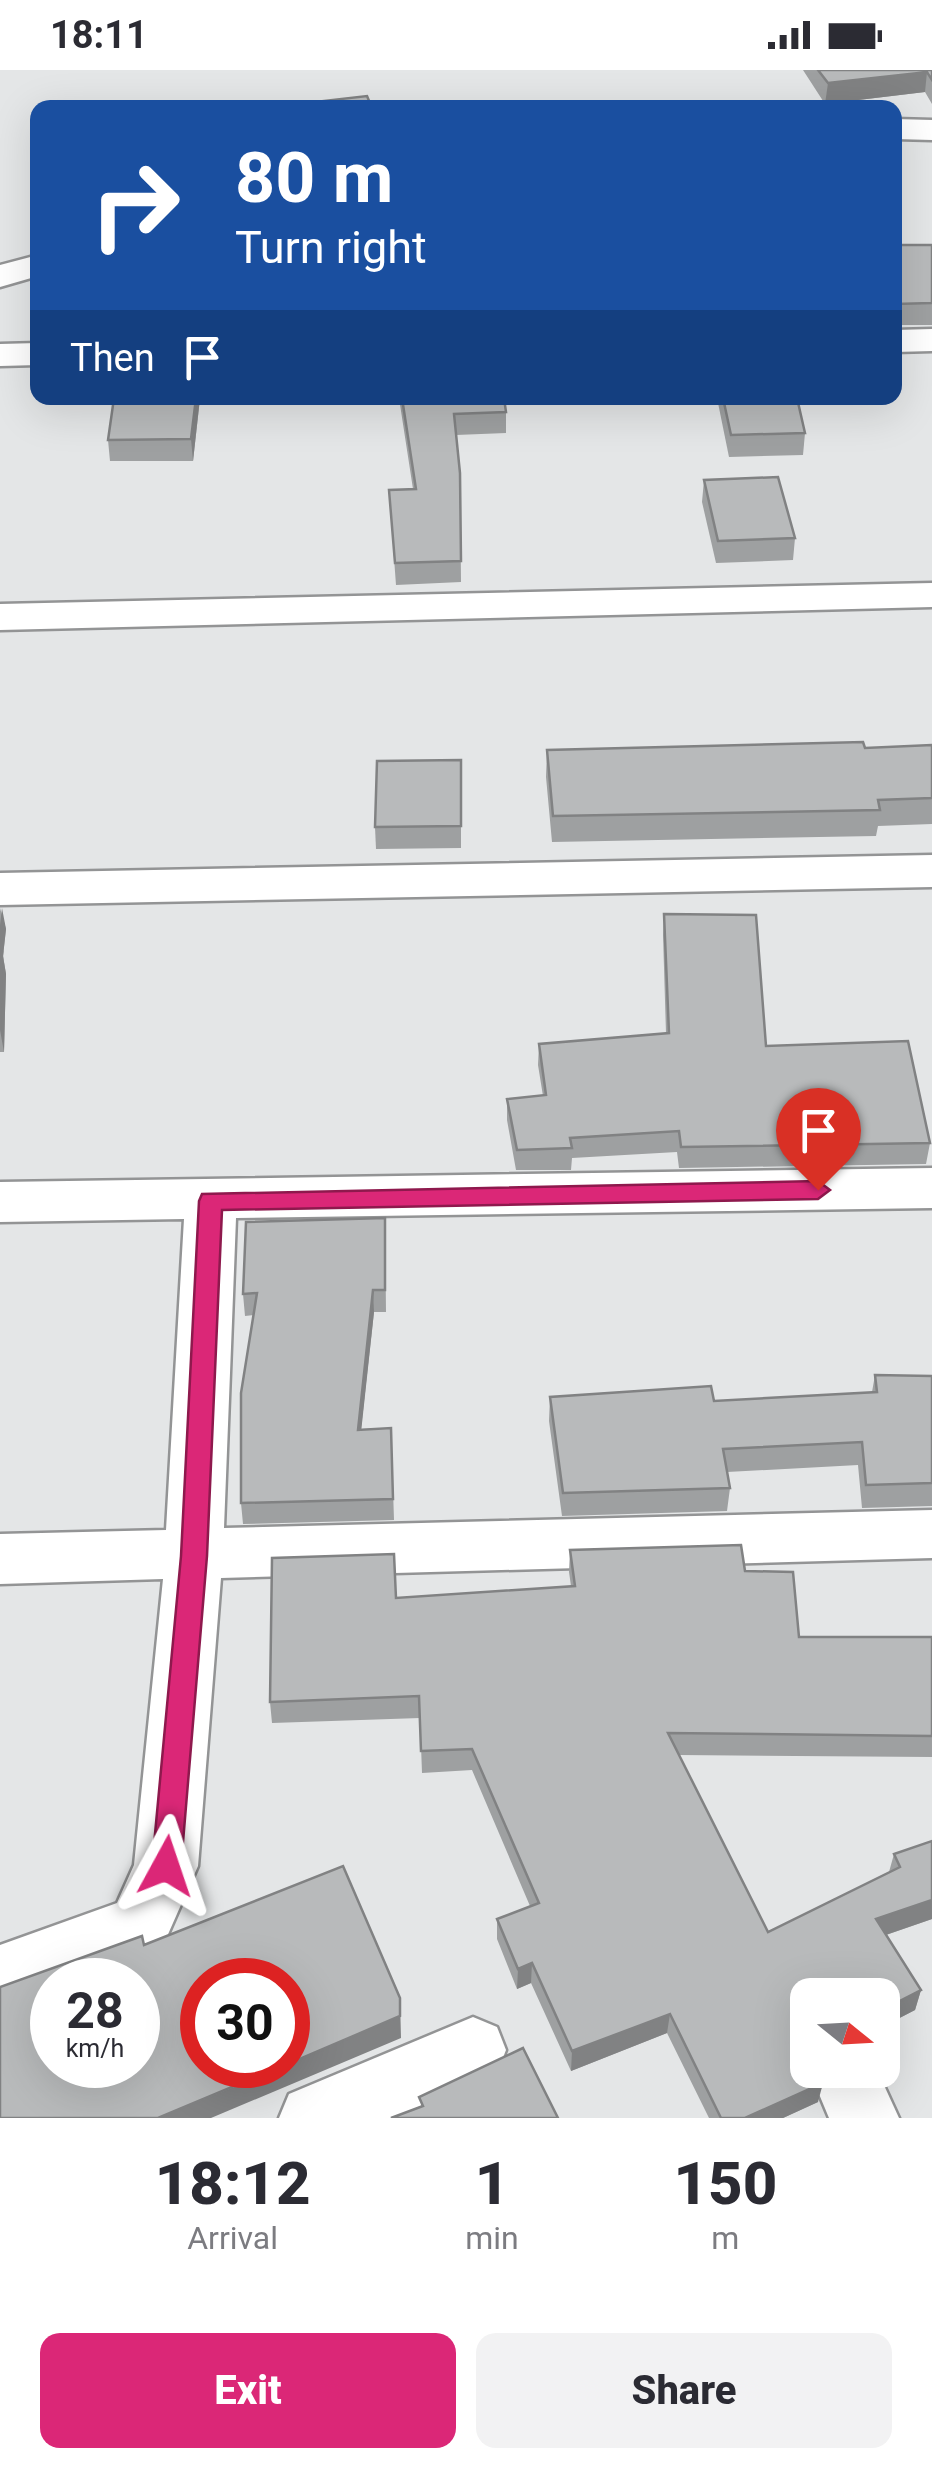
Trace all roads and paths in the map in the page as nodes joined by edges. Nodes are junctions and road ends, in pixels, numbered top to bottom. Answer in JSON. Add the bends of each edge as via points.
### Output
{"nodes":[{"id":1,"x":902,"y":129,"type":"edge"},
{"id":2,"x":932,"y":130,"type":"edge"},
{"id":3,"x":30,"y":267,"type":"edge"},
{"id":4,"x":0,"y":276,"type":"edge"},
{"id":5,"x":932,"y":340,"type":"edge"},
{"id":6,"x":902,"y":341,"type":"edge"},
{"id":7,"x":30,"y":354,"type":"edge"},
{"id":8,"x":0,"y":355,"type":"edge"},
{"id":9,"x":932,"y":594,"type":"edge"},
{"id":10,"x":0,"y":617,"type":"edge"},
{"id":11,"x":932,"y":871,"type":"edge"},
{"id":12,"x":0,"y":888,"type":"edge"},
{"id":13,"x":932,"y":1188,"type":"edge"},
{"id":14,"x":211,"y":1201,"type":"junction"},
{"id":15,"x":0,"y":1202,"type":"edge"},
{"id":16,"x":932,"y":1534,"type":"edge"},
{"id":17,"x":194,"y":1556,"type":"junction"},
{"id":18,"x":0,"y":1559,"type":"edge"},
{"id":19,"x":0,"y":1976,"type":"edge"},
{"id":20,"x":472,"y":2050,"type":"dead end"},
{"id":21,"x":314,"y":2118,"type":"edge"}],
"edges":[{"from":1,"to":2,"type":"street"},
{"from":3,"to":4,"type":"street"},
{"from":5,"to":6,"type":"street"},
{"from":7,"to":8,"type":"street"},
{"from":9,"to":10,"type":"street"},
{"from":11,"to":12,"type":"street"},
{"from":13,"to":14,"type":"street"},
{"from":14,"to":15,"type":"street"},
{"from":14,"to":17,"type":"street"},
{"from":16,"to":17,"type":"street"},
{"from":17,"to":18,"type":"street"},
{"from":17,"to":19,"type":"street","via":[[166,1866],[139,1926]]},
{"from":20,"to":21,"type":"street"}]}
